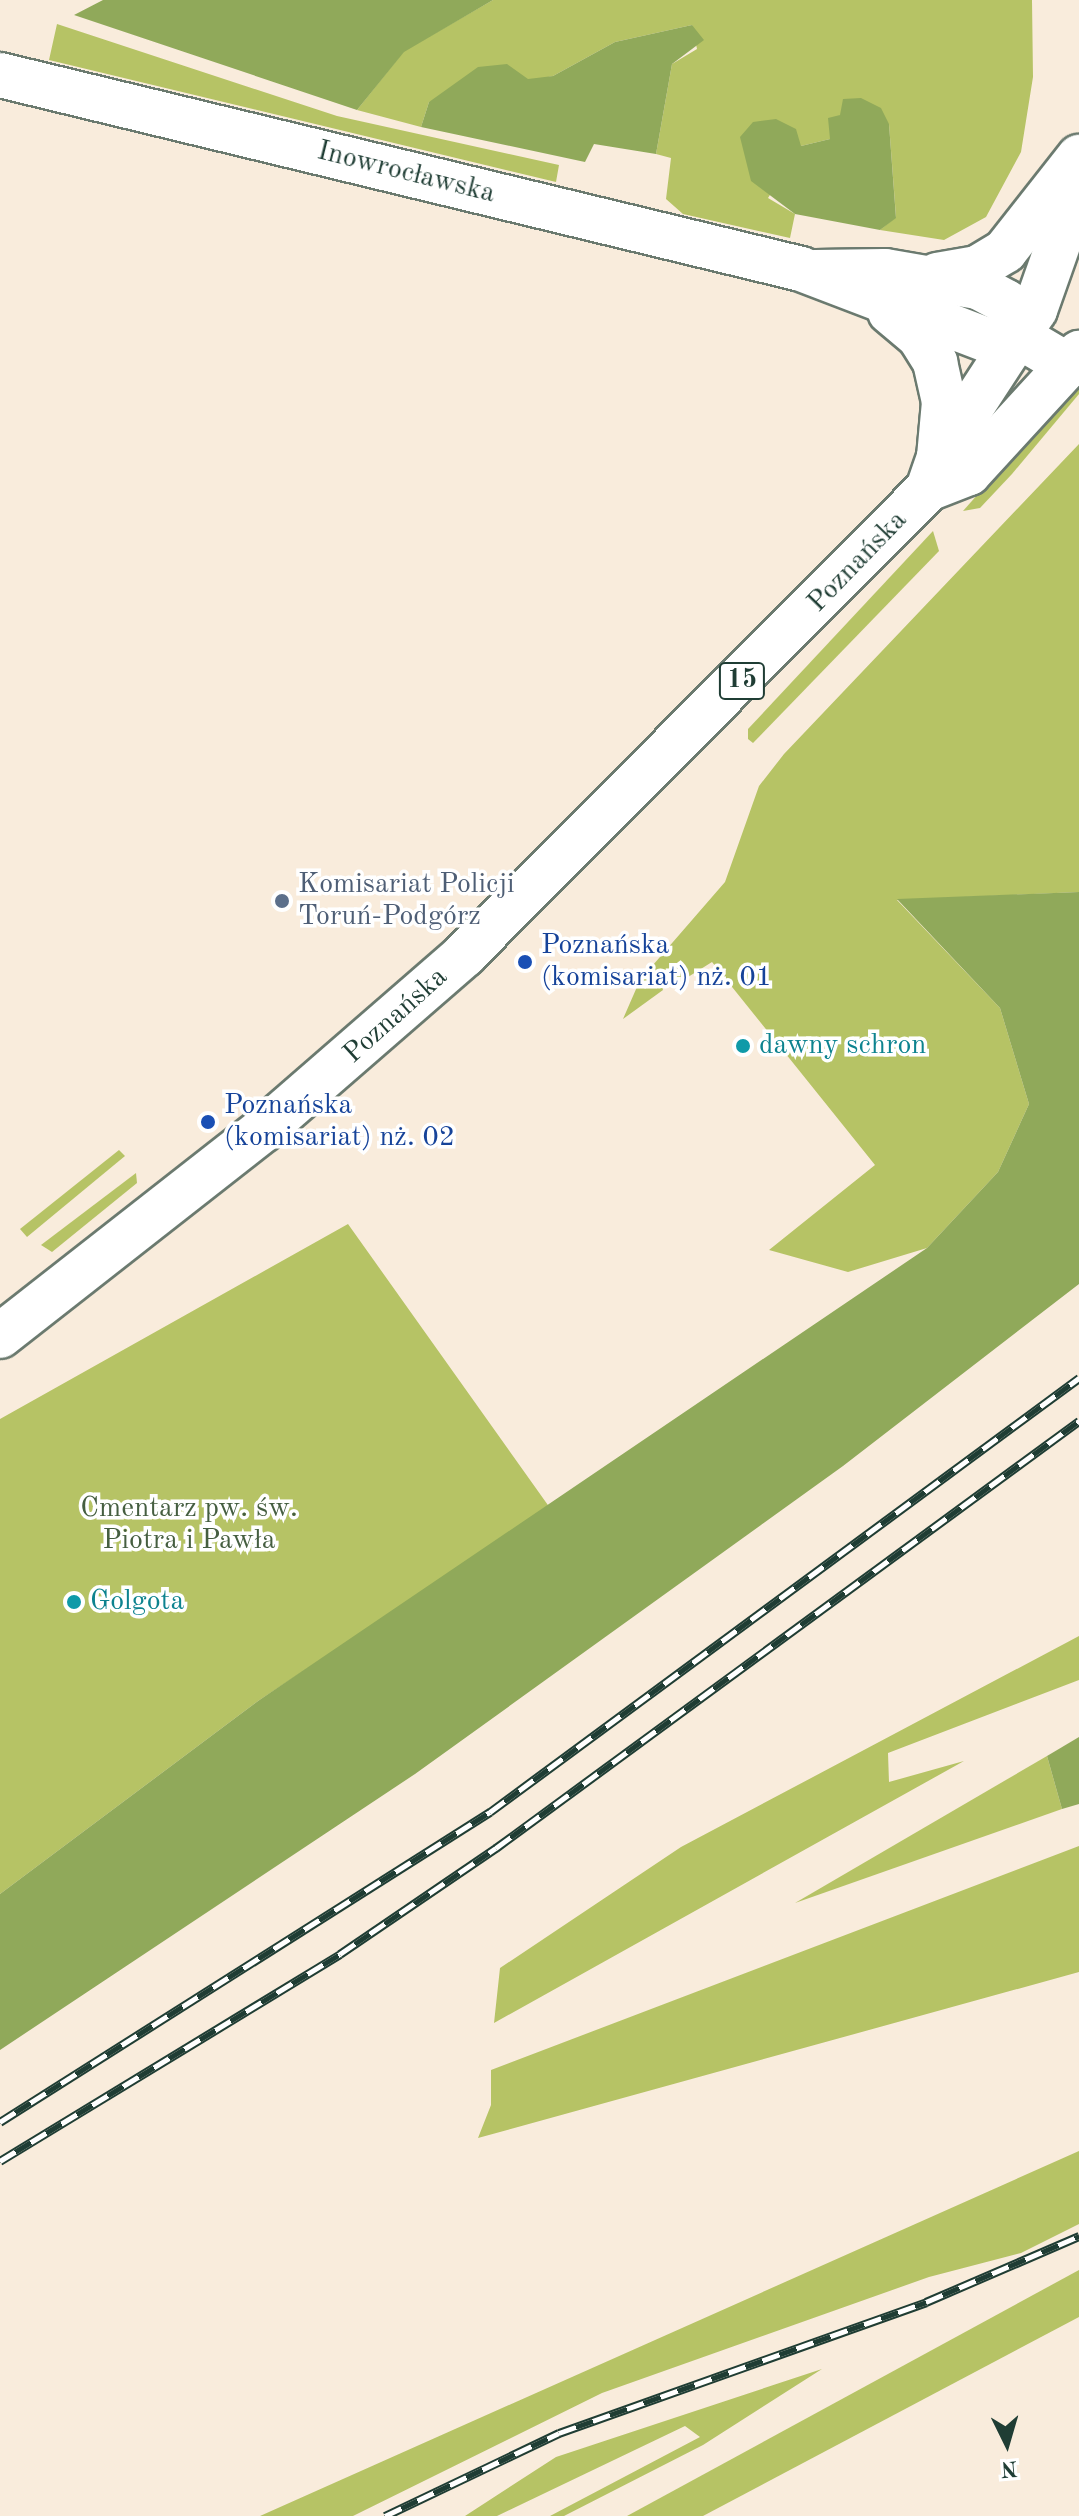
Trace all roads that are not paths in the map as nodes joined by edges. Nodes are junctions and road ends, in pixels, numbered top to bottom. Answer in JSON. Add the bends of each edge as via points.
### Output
{"nodes":[{"id":1,"x":0,"y":75,"type":"edge"},
{"id":2,"x":1079,"y":157,"type":"edge"},
{"id":3,"x":1079,"y":185,"type":"edge"},
{"id":4,"x":812,"y":272,"type":"junction"},
{"id":5,"x":923,"y":275,"type":"junction"},
{"id":6,"x":874,"y":302,"type":"junction"},
{"id":7,"x":1020,"y":337,"type":"junction"},
{"id":8,"x":1074,"y":359,"type":"edge"},
{"id":9,"x":934,"y":473,"type":"junction"},
{"id":10,"x":0,"y":1336,"type":"edge"}],
"edges":[{"from":1,"to":4,"type":"street","name":"Inowrocławska"},
{"from":2,"to":5,"type":"street","via":[[1005,251],[977,268]]},
{"from":3,"to":7,"type":"street","name":"Poznańska","number":"15"},
{"from":4,"to":5,"type":"street"},
{"from":4,"to":6,"type":"street"},
{"from":5,"to":7,"type":"street","via":[[1006,302]]},
{"from":6,"to":7,"type":"street","via":[[987,340]]},
{"from":6,"to":9,"type":"street","via":[[906,323],[935,362],[944,402]]},
{"from":7,"to":8,"type":"street"},
{"from":7,"to":9,"type":"street","name":"Poznańska","number":"15"},
{"from":8,"to":9,"type":"street","name":"Poznańska","number":"15","via":[[969,473]]},
{"from":9,"to":10,"type":"street","name":"Poznańska","number":"15","via":[[464,955],[284,1113]]}]}
